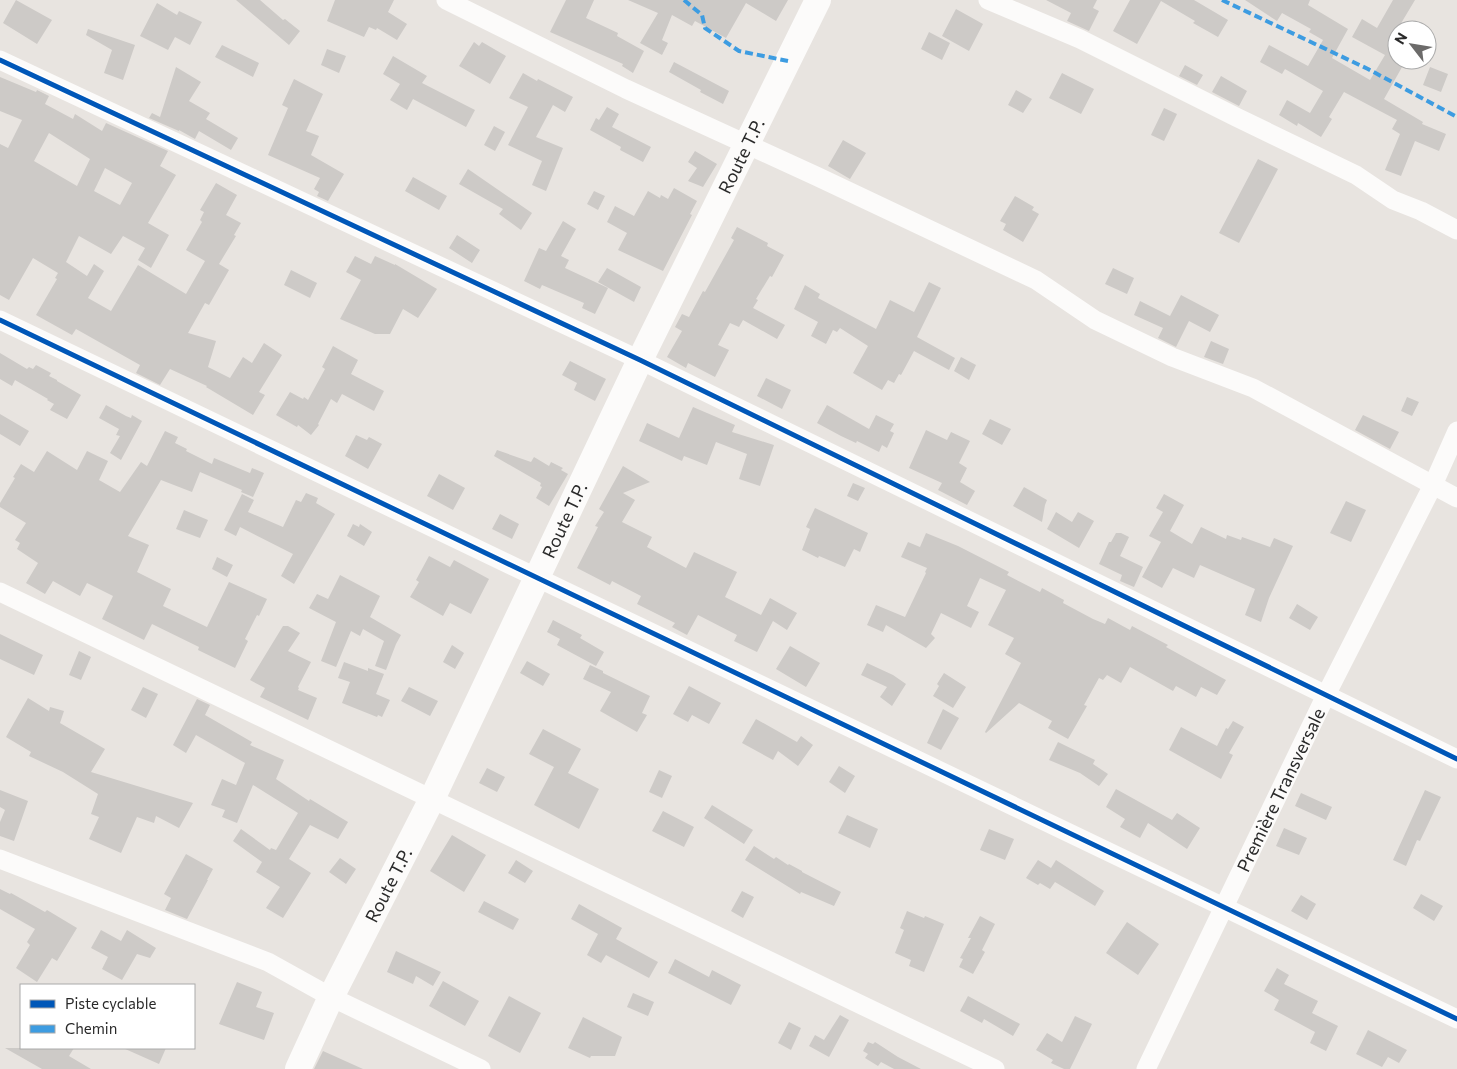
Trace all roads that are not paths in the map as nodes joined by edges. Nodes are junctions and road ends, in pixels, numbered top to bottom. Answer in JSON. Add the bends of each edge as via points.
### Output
{"nodes":[{"id":1,"x":446,"y":0,"type":"edge"},
{"id":2,"x":818,"y":0,"type":"edge"},
{"id":3,"x":988,"y":0,"type":"edge"},
{"id":4,"x":0,"y":60,"type":"edge"},
{"id":5,"x":746,"y":145,"type":"junction"},
{"id":6,"x":1457,"y":230,"type":"edge"},
{"id":7,"x":0,"y":320,"type":"edge"},
{"id":8,"x":640,"y":360,"type":"junction"},
{"id":9,"x":1457,"y":431,"type":"edge"},
{"id":10,"x":1433,"y":485,"type":"junction"},
{"id":11,"x":1457,"y":498,"type":"edge"},
{"id":12,"x":536,"y":577,"type":"junction"},
{"id":13,"x":0,"y":592,"type":"edge"},
{"id":14,"x":1326,"y":695,"type":"junction"},
{"id":15,"x":1457,"y":759,"type":"edge"},
{"id":16,"x":432,"y":799,"type":"junction"},
{"id":17,"x":0,"y":859,"type":"edge"},
{"id":18,"x":1225,"y":907,"type":"junction"},
{"id":19,"x":332,"y":997,"type":"junction"},
{"id":20,"x":1457,"y":1018,"type":"edge"},
{"id":21,"x":298,"y":1069,"type":"edge"},
{"id":22,"x":480,"y":1069,"type":"edge"},
{"id":23,"x":995,"y":1069,"type":"edge"},
{"id":24,"x":1146,"y":1069,"type":"edge"}],
"edges":[{"from":1,"to":5,"type":"street"},
{"from":2,"to":5,"type":"street","name":"Route T.P."},
{"from":3,"to":6,"type":"street","via":[[1140,68],[1356,175],[1393,200],[1422,210]]},
{"from":4,"to":8,"type":"street"},
{"from":5,"to":8,"type":"street","name":"Route T.P."},
{"from":5,"to":10,"type":"street","via":[[1036,280],[1094,320],[1172,357],[1253,388]]},
{"from":7,"to":12,"type":"street"},
{"from":8,"to":12,"type":"street","name":"Route T.P."},
{"from":8,"to":14,"type":"street"},
{"from":9,"to":10,"type":"street","name":"Première Transversale"},
{"from":10,"to":11,"type":"street"},
{"from":10,"to":14,"type":"street","name":"Première Transversale"},
{"from":12,"to":16,"type":"street","name":"Route T.P."},
{"from":12,"to":18,"type":"street"},
{"from":13,"to":16,"type":"street"},
{"from":14,"to":15,"type":"street"},
{"from":14,"to":18,"type":"street","name":"Première Transversale"},
{"from":16,"to":19,"type":"street","name":"Route T.P."},
{"from":16,"to":23,"type":"street"},
{"from":17,"to":19,"type":"street","via":[[268,962]]},
{"from":18,"to":20,"type":"street"},
{"from":18,"to":24,"type":"street","name":"Première Transversale"},
{"from":19,"to":21,"type":"street","name":"Route T.P."},
{"from":19,"to":22,"type":"street"}]}
